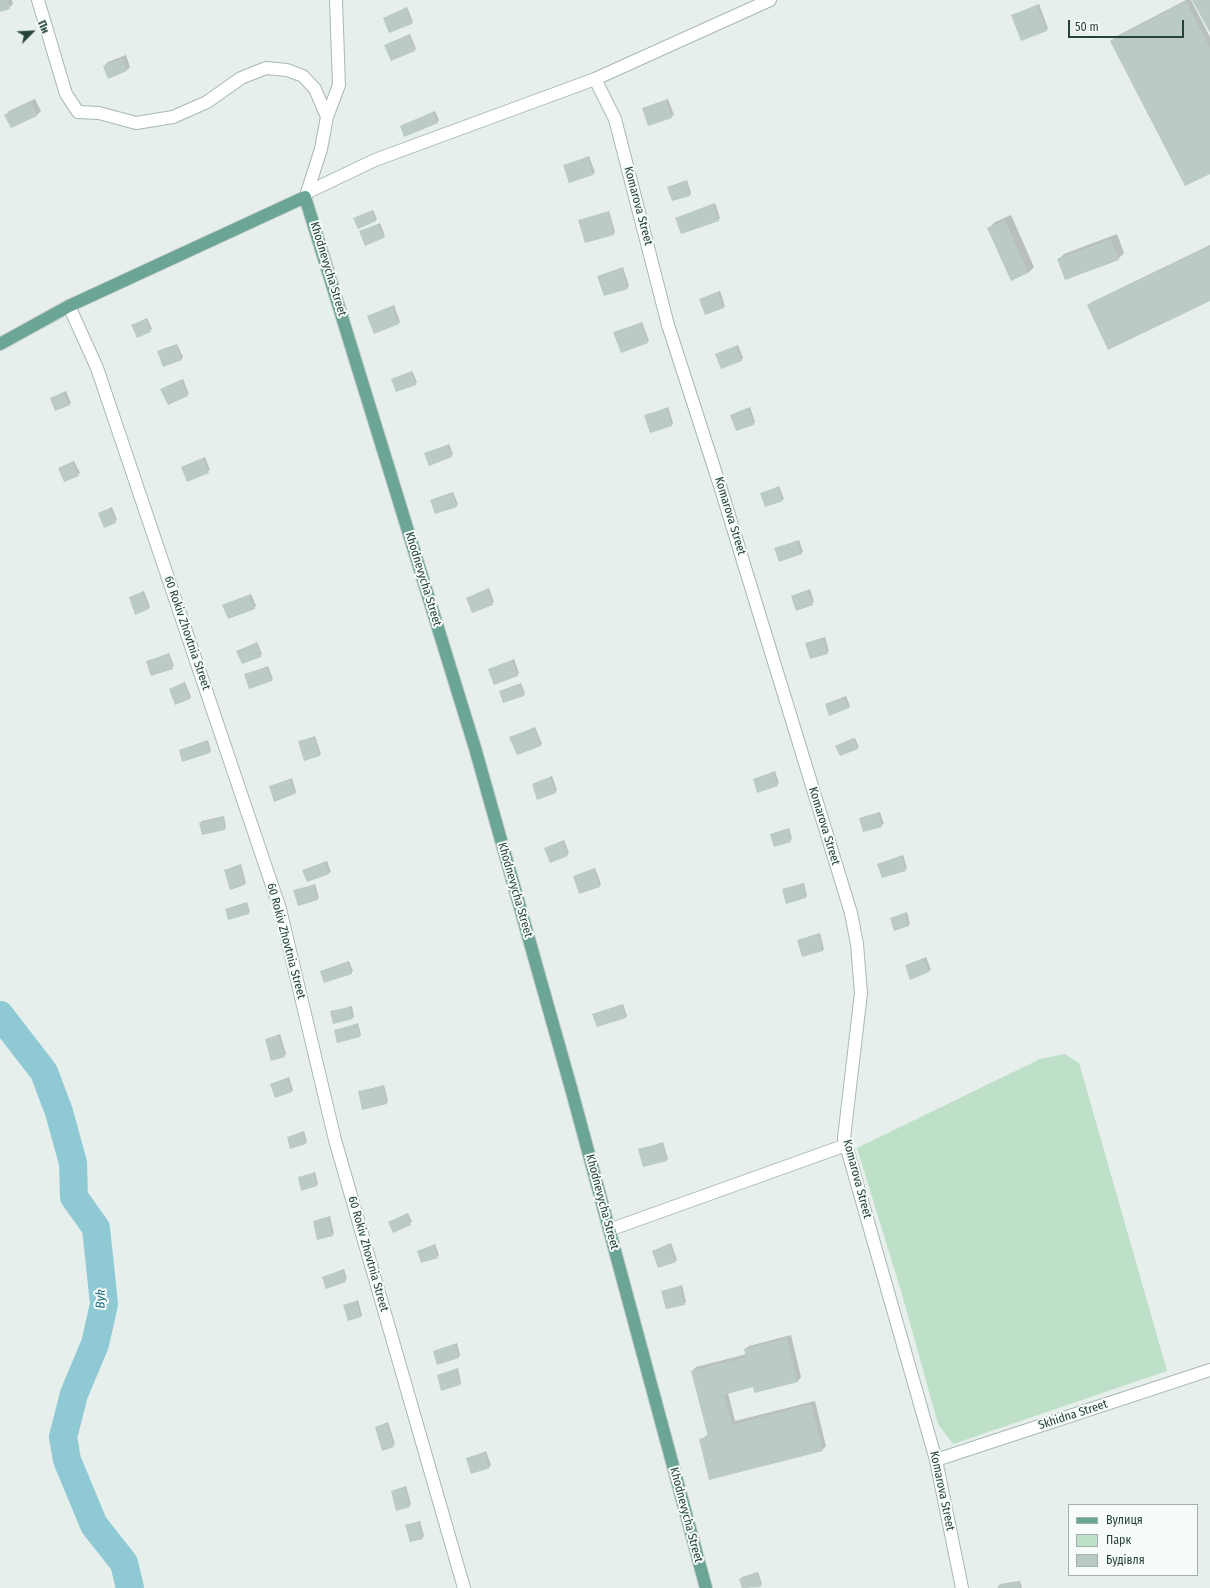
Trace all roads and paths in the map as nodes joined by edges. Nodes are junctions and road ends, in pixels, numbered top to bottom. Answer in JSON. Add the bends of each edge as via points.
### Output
{"nodes":[{"id":1,"x":38,"y":0,"type":"edge"},
{"id":2,"x":336,"y":0,"type":"edge"},
{"id":3,"x":770,"y":0,"type":"edge"},
{"id":4,"x":595,"y":79,"type":"junction"},
{"id":5,"x":326,"y":117,"type":"junction"},
{"id":6,"x":307,"y":195,"type":"junction"},
{"id":7,"x":69,"y":306,"type":"junction"},
{"id":8,"x":0,"y":344,"type":"edge"},
{"id":9,"x":846,"y":1145,"type":"junction"},
{"id":10,"x":610,"y":1230,"type":"junction"},
{"id":11,"x":1210,"y":1370,"type":"edge"},
{"id":12,"x":936,"y":1460,"type":"junction"},
{"id":13,"x":464,"y":1588,"type":"edge"},
{"id":14,"x":706,"y":1588,"type":"edge"},
{"id":15,"x":962,"y":1588,"type":"edge"}],
"edges":[{"from":1,"to":5,"type":"street","via":[[66,94],[78,112],[99,113],[136,123],[173,116],[207,102],[241,78],[266,68],[287,70],[303,76],[315,89]]},
{"from":2,"to":5,"type":"street","via":[[339,85]]},
{"from":3,"to":4,"type":"street"},
{"from":4,"to":6,"type":"street","via":[[375,160]]},
{"from":4,"to":9,"type":"street","name":"Komarova Street","via":[[615,119],[668,325],[851,913],[857,944],[860,993],[844,1138]]},
{"from":5,"to":6,"type":"street","via":[[321,149]]},
{"from":6,"to":7,"type":"main road"},
{"from":6,"to":10,"type":"main road","name":"Khodnevycha Street","via":[[475,748]]},
{"from":7,"to":8,"type":"main road"},
{"from":7,"to":13,"type":"street","name":"60 Rokiv Zhovtnia Street","via":[[99,375],[280,908],[334,1140]]},
{"from":9,"to":10,"type":"street"},
{"from":9,"to":12,"type":"street","name":"Komarova Street"},
{"from":10,"to":14,"type":"main road","name":"Khodnevycha Street"},
{"from":11,"to":12,"type":"street","name":"Skhidna Street"},
{"from":12,"to":15,"type":"street","name":"Komarova Street"}]}
